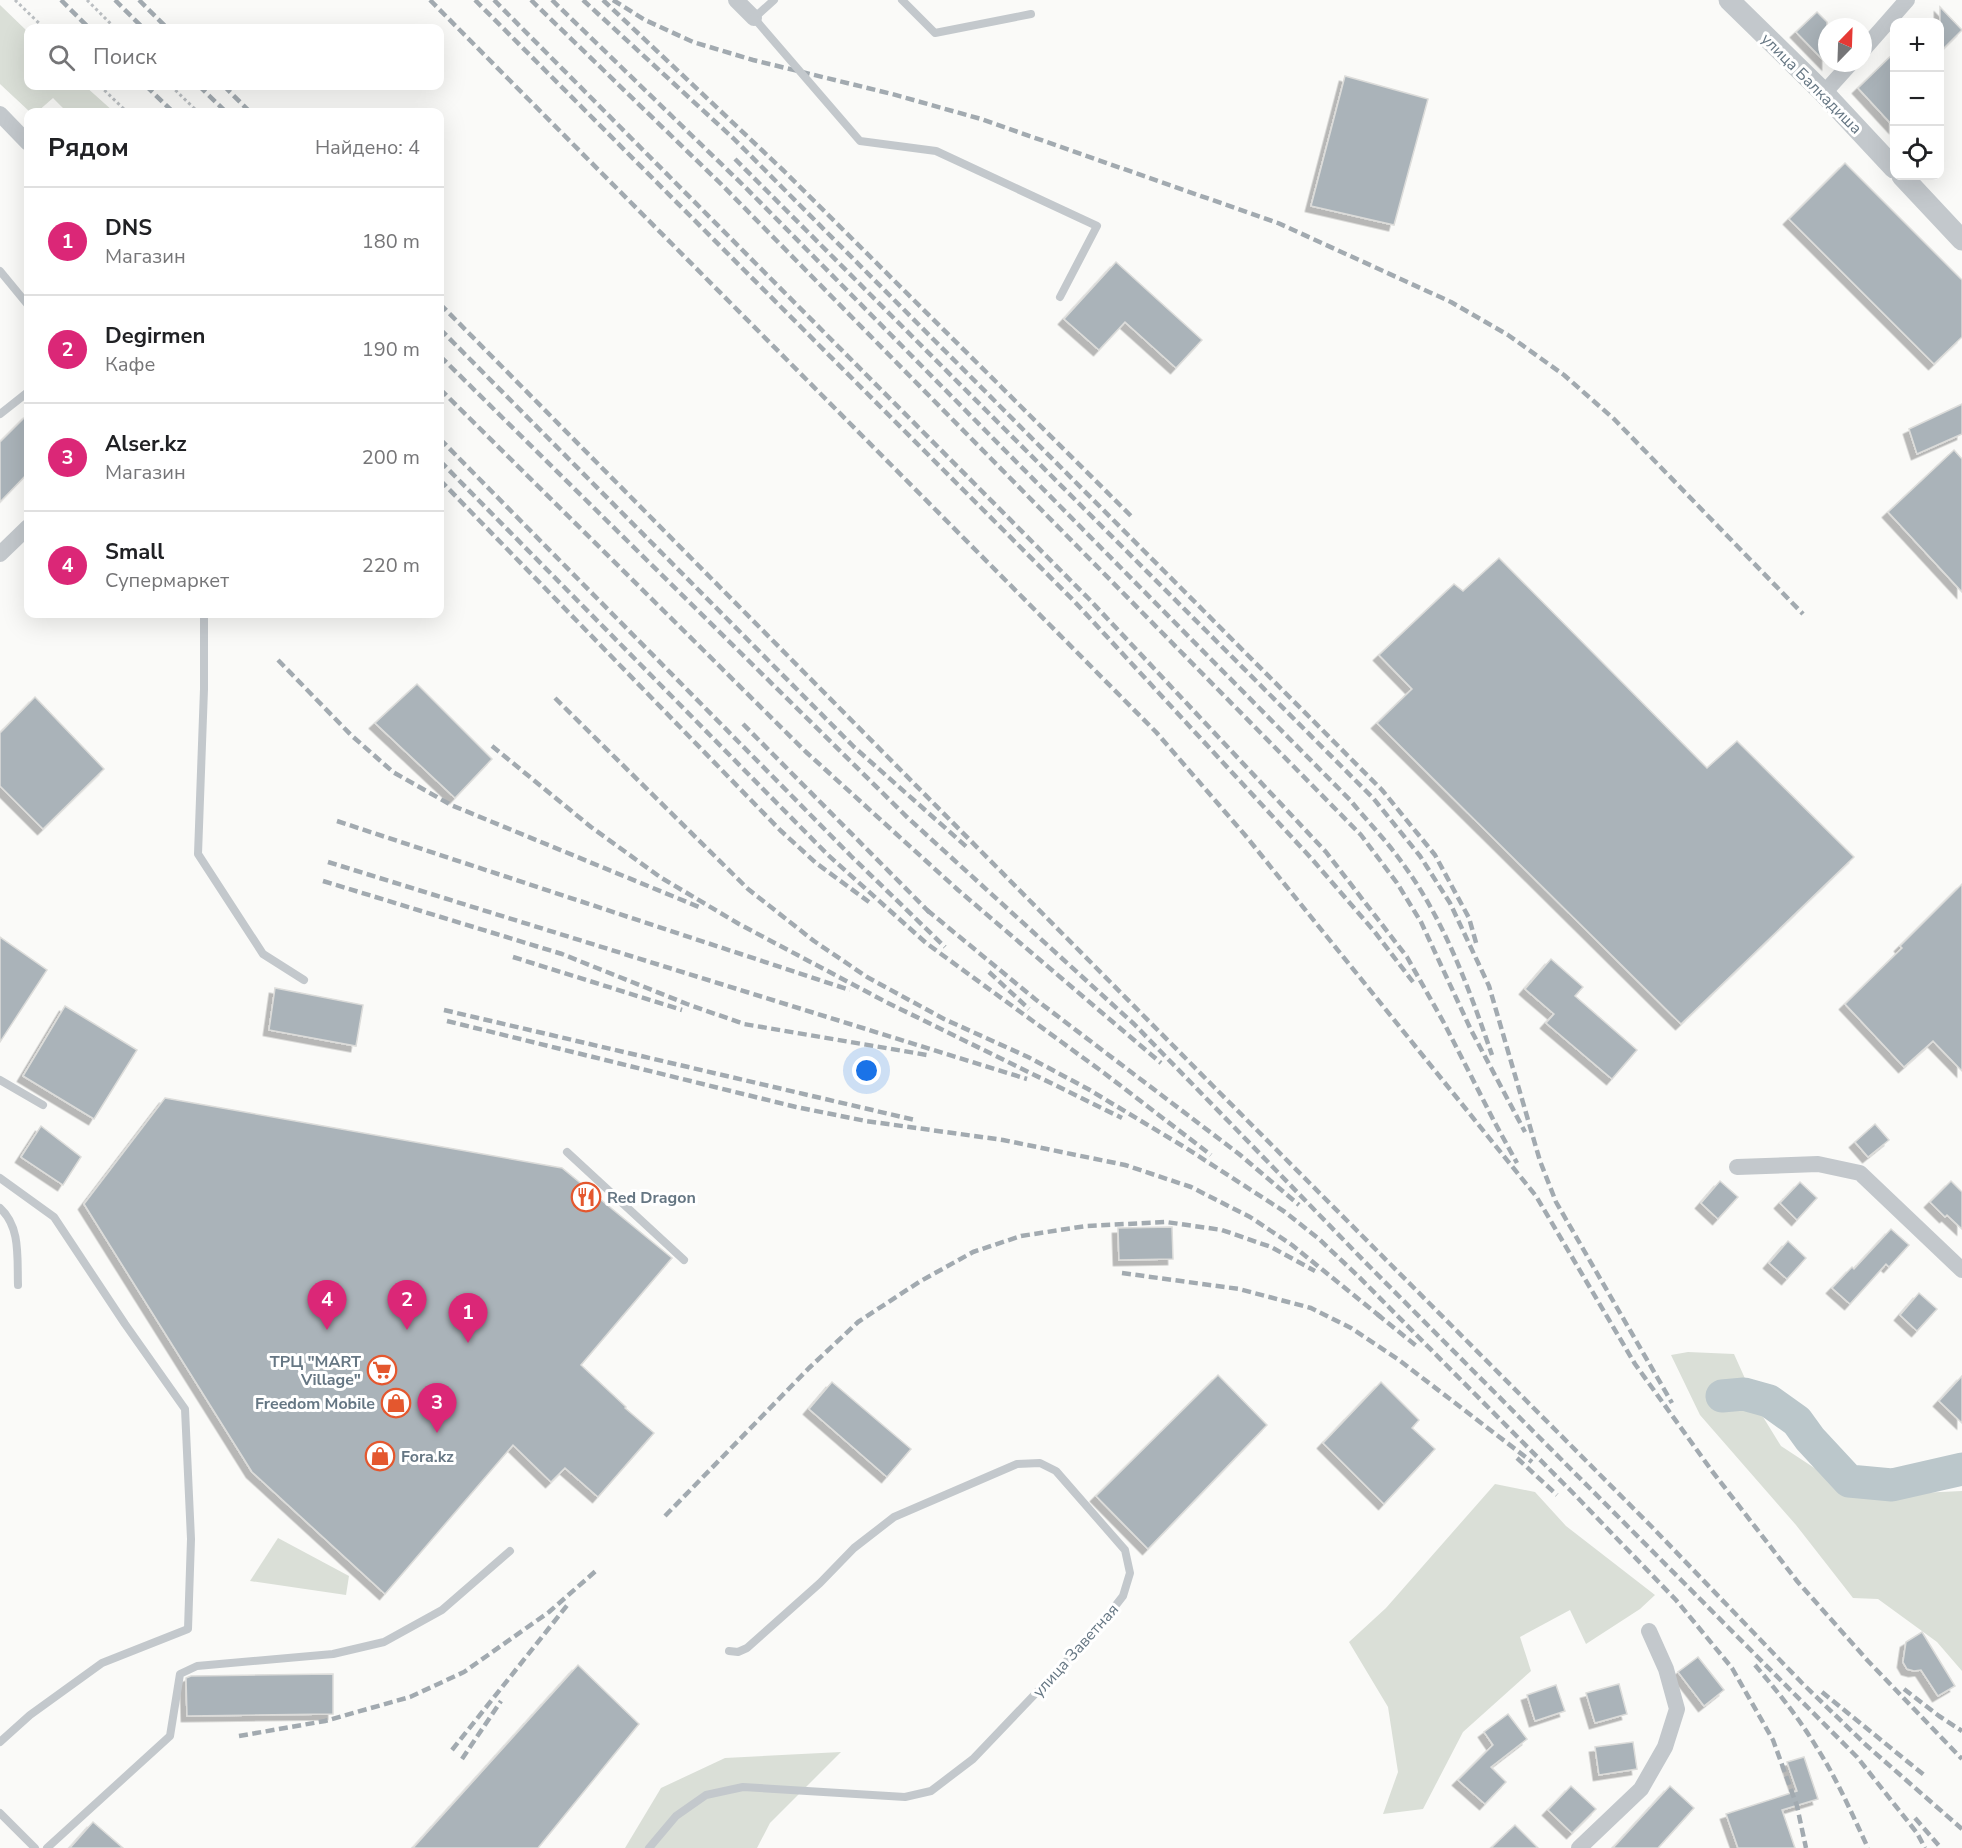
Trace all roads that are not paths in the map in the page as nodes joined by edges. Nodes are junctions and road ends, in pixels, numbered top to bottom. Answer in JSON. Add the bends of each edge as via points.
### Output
{"nodes":[{"id":1,"x":736,"y":0,"type":"edge"},
{"id":2,"x":774,"y":0,"type":"edge"},
{"id":3,"x":902,"y":0,"type":"edge"},
{"id":4,"x":1729,"y":0,"type":"edge"},
{"id":5,"x":1907,"y":0,"type":"edge"},
{"id":6,"x":1031,"y":14,"type":"dead end"},
{"id":7,"x":754,"y":18,"type":"junction"},
{"id":8,"x":1872,"y":40,"type":"edge"},
{"id":9,"x":1843,"y":72,"type":"edge"},
{"id":10,"x":1824,"y":93,"type":"junction"},
{"id":11,"x":0,"y":114,"type":"edge"},
{"id":12,"x":24,"y":139,"type":"edge"},
{"id":13,"x":1890,"y":164,"type":"edge"},
{"id":14,"x":1906,"y":180,"type":"edge"},
{"id":15,"x":1962,"y":240,"type":"edge"},
{"id":16,"x":0,"y":271,"type":"edge"},
{"id":17,"x":1060,"y":297,"type":"dead end"},
{"id":18,"x":24,"y":300,"type":"edge"},
{"id":19,"x":24,"y":395,"type":"edge"},
{"id":20,"x":0,"y":414,"type":"edge"},
{"id":21,"x":24,"y":531,"type":"edge"},
{"id":22,"x":0,"y":554,"type":"edge"},
{"id":23,"x":204,"y":618,"type":"edge"},
{"id":24,"x":304,"y":980,"type":"dead end"},
{"id":25,"x":0,"y":1080,"type":"edge"},
{"id":26,"x":44,"y":1105,"type":"dead end"},
{"id":27,"x":567,"y":1152,"type":"dead end"},
{"id":28,"x":1737,"y":1167,"type":"dead end"},
{"id":29,"x":0,"y":1178,"type":"edge"},
{"id":30,"x":0,"y":1208,"type":"edge"},
{"id":31,"x":684,"y":1260,"type":"dead end"},
{"id":32,"x":1962,"y":1270,"type":"edge"},
{"id":33,"x":18,"y":1284,"type":"dead end"},
{"id":34,"x":510,"y":1551,"type":"dead end"},
{"id":35,"x":1649,"y":1631,"type":"dead end"},
{"id":36,"x":729,"y":1651,"type":"dead end"},
{"id":37,"x":0,"y":1742,"type":"edge"},
{"id":38,"x":0,"y":1813,"type":"edge"},
{"id":39,"x":35,"y":1848,"type":"edge"},
{"id":40,"x":47,"y":1848,"type":"edge"},
{"id":41,"x":649,"y":1848,"type":"edge"},
{"id":42,"x":1579,"y":1848,"type":"edge"}],
"edges":[{"from":1,"to":7,"type":"street"},
{"from":2,"to":7,"type":"lane"},
{"from":3,"to":6,"type":"lane","via":[[935,33]]},
{"from":4,"to":10,"type":"street","name":"улица Балкадиша"},
{"from":5,"to":8,"type":"street"},
{"from":7,"to":17,"type":"lane","bridge":true,"via":[[860,141],[936,151],[1097,226]]},
{"from":9,"to":10,"type":"street"},
{"from":10,"to":13,"type":"street","name":"улица Балкадиша"},
{"from":11,"to":12,"type":"street"},
{"from":14,"to":15,"type":"street"},
{"from":16,"to":18,"type":"lane"},
{"from":19,"to":20,"type":"lane"},
{"from":21,"to":22,"type":"street"},
{"from":23,"to":24,"type":"lane","via":[[198,854],[263,954]]},
{"from":25,"to":26,"type":"lane"},
{"from":27,"to":31,"type":"lane"},
{"from":28,"to":32,"type":"street","via":[[1818,1164],[1860,1173]]},
{"from":29,"to":37,"type":"lane","via":[[54,1217],[185,1409],[191,1539],[188,1629],[102,1663]]},
{"from":30,"to":33,"type":"lane","via":[[15,1231]]},
{"from":34,"to":40,"type":"lane","via":[[442,1610],[384,1642],[333,1654],[197,1666],[180,1674],[170,1736]]},
{"from":35,"to":42,"type":"street","via":[[1666,1669],[1677,1709],[1665,1747],[1641,1789]]},
{"from":36,"to":41,"type":"lane","name":"улица Заветная","via":[[747,1648],[854,1548],[894,1517],[1017,1464],[1040,1462],[1056,1471],[1125,1550],[1130,1574],[1123,1596],[1098,1628],[973,1759],[931,1791],[905,1797],[743,1787],[706,1795],[676,1816]]},
{"from":38,"to":39,"type":"lane"}]}
